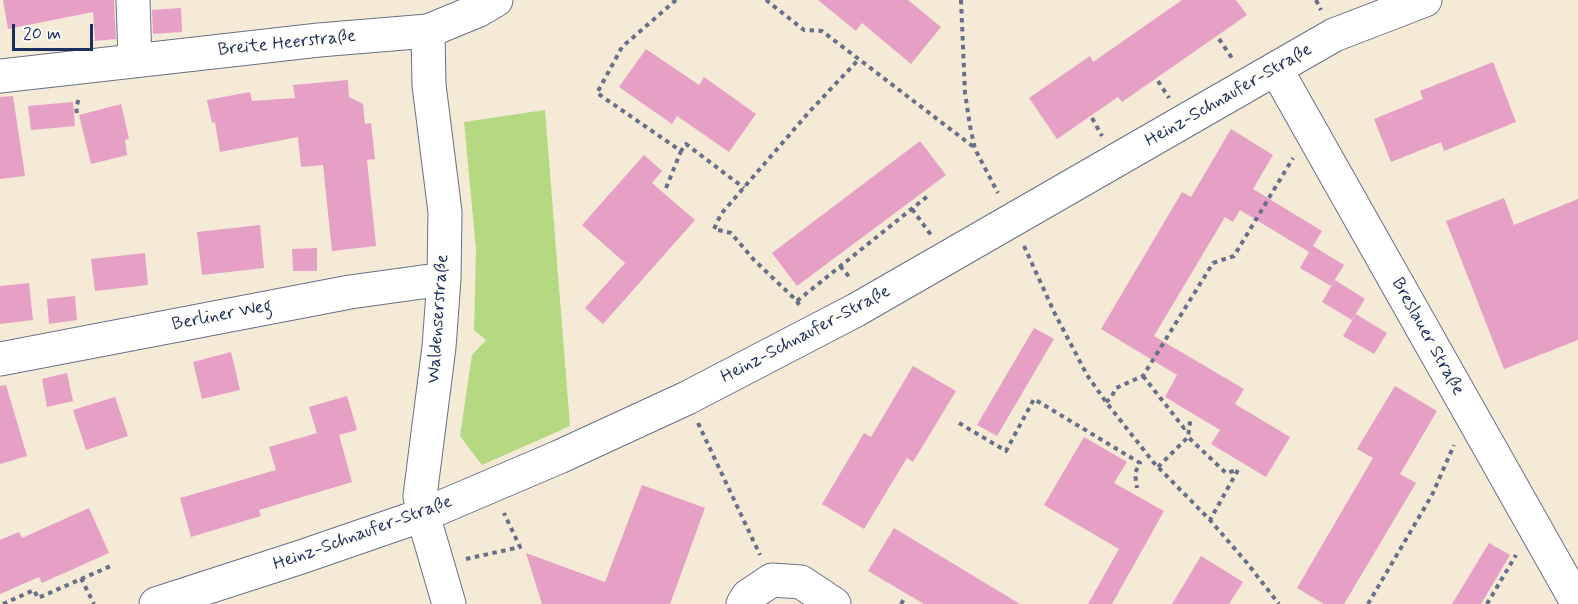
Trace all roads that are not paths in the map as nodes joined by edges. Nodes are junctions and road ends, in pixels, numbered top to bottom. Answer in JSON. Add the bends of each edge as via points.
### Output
{"nodes":[{"id":1,"x":133,"y":0,"type":"edge"},
{"id":2,"x":1425,"y":0,"type":"edge"},
{"id":3,"x":484,"y":3,"type":"edge"},
{"id":4,"x":428,"y":31,"type":"junction"},
{"id":5,"x":135,"y":60,"type":"junction"},
{"id":6,"x":1276,"y":69,"type":"junction"},
{"id":7,"x":0,"y":76,"type":"edge"},
{"id":8,"x":444,"y":279,"type":"junction"},
{"id":9,"x":0,"y":359,"type":"edge"},
{"id":10,"x":423,"y":515,"type":"junction"},
{"id":11,"x":1567,"y":563,"type":"edge"},
{"id":12,"x":170,"y":602,"type":"edge"},
{"id":13,"x":449,"y":604,"type":"edge"},
{"id":14,"x":743,"y":604,"type":"edge"},
{"id":15,"x":834,"y":604,"type":"edge"},
{"id":16,"x":1578,"y":604,"type":"edge"}],
"edges":[{"from":1,"to":5,"type":"street"},
{"from":2,"to":6,"type":"street","name":"Heinz-Schnaufer-Straße","via":[[1334,35]]},
{"from":3,"to":4,"type":"street","name":"Breite Heerstraße"},
{"from":4,"to":5,"type":"street","name":"Breite Heerstraße"},
{"from":4,"to":8,"type":"street","name":"Waldenserstraße","via":[[429,85],[445,212]]},
{"from":5,"to":7,"type":"street","name":"Breite Heerstraße"},
{"from":6,"to":10,"type":"street","name":"Heinz-Schnaufer-Straße","via":[[856,310],[687,398]]},
{"from":6,"to":11,"type":"street","name":"Breslauer Straße","via":[[1533,526]]},
{"from":8,"to":9,"type":"street","name":"Berliner Weg","via":[[350,292]]},
{"from":8,"to":10,"type":"street","name":"Waldenserstraße","via":[[420,496]]},
{"from":10,"to":12,"type":"street","name":"Heinz-Schnaufer-Straße"},
{"from":10,"to":13,"type":"street","name":"Waldenserstraße"},
{"from":11,"to":16,"type":"street","name":"Breslauer Straße"},
{"from":14,"to":15,"type":"street","via":[[772,580],[801,582]]}]}
